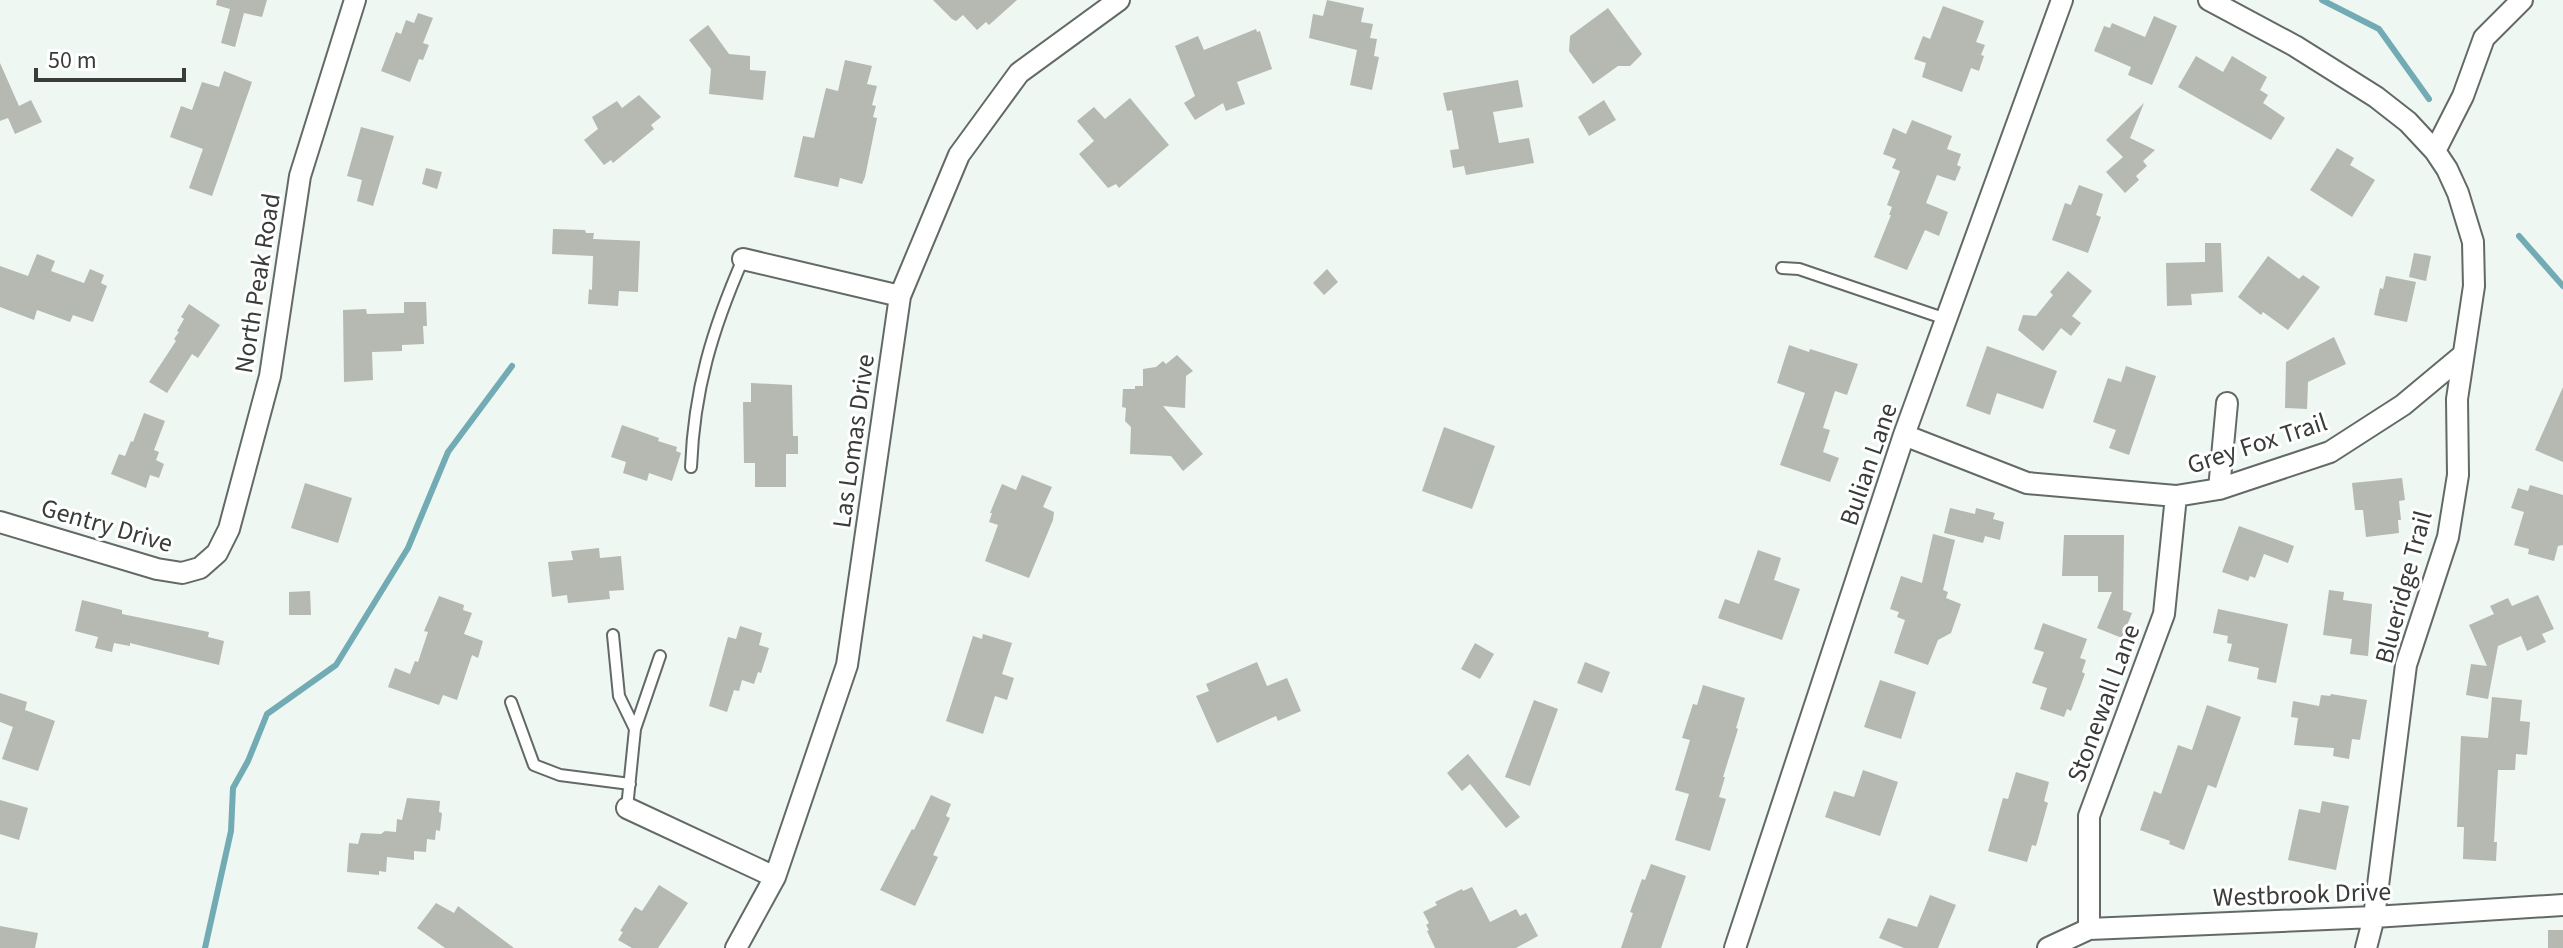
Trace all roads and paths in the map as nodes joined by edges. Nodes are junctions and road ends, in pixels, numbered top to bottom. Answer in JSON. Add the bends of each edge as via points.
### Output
{"nodes":[{"id":1,"x":355,"y":0,"type":"edge"},
{"id":2,"x":1119,"y":0,"type":"edge"},
{"id":3,"x":2062,"y":0,"type":"edge"},
{"id":4,"x":2209,"y":0,"type":"edge"},
{"id":5,"x":2522,"y":0,"type":"edge"},
{"id":6,"x":2435,"y":151,"type":"junction"},
{"id":7,"x":743,"y":259,"type":"joint"},
{"id":8,"x":1782,"y":268,"type":"dead end"},
{"id":9,"x":900,"y":296,"type":"junction"},
{"id":10,"x":1946,"y":319,"type":"junction"},
{"id":11,"x":2463,"y":355,"type":"junction"},
{"id":12,"x":2227,"y":403,"type":"dead end"},
{"id":13,"x":1904,"y":435,"type":"junction"},
{"id":14,"x":691,"y":467,"type":"dead end"},
{"id":15,"x":2219,"y":489,"type":"junction"},
{"id":16,"x":2176,"y":496,"type":"junction"},
{"id":17,"x":0,"y":522,"type":"edge"},
{"id":18,"x":200,"y":568,"type":"joint"},
{"id":19,"x":613,"y":635,"type":"dead end"},
{"id":20,"x":660,"y":656,"type":"dead end"},
{"id":21,"x":511,"y":702,"type":"dead end"},
{"id":22,"x":635,"y":729,"type":"junction"},
{"id":23,"x":630,"y":784,"type":"junction"},
{"id":24,"x":627,"y":808,"type":"joint"},
{"id":25,"x":775,"y":877,"type":"junction"},
{"id":26,"x":2563,"y":905,"type":"edge"},
{"id":27,"x":2374,"y":917,"type":"junction"},
{"id":28,"x":2089,"y":929,"type":"junction"},
{"id":29,"x":736,"y":948,"type":"edge"},
{"id":30,"x":1735,"y":948,"type":"edge"},
{"id":31,"x":2048,"y":948,"type":"edge"},
{"id":32,"x":2366,"y":948,"type":"edge"}],
"edges":[{"from":1,"to":18,"type":"street","name":"North Peak Road","via":[[300,176],[270,376],[229,529],[217,553]]},
{"from":2,"to":9,"type":"street","name":"Las Lomas Drive","via":[[1019,73],[959,155]]},
{"from":3,"to":10,"type":"street","name":"Bulian Lane"},
{"from":4,"to":6,"type":"street","name":"Blueridge Trail","via":[[2376,97]]},
{"from":5,"to":6,"type":"street","via":[[2484,38]]},
{"from":6,"to":11,"type":"street","name":"Blueridge Trail","via":[[2458,193],[2473,242],[2474,286]]},
{"from":7,"to":9,"type":"street"},
{"from":7,"to":14,"type":"lane","via":[[703,366]]},
{"from":8,"to":10,"type":"lane","via":[[1799,269]]},
{"from":9,"to":25,"type":"street","name":"Las Lomas Drive","via":[[847,665]]},
{"from":10,"to":13,"type":"street","name":"Bulian Lane"},
{"from":11,"to":15,"type":"street","name":"Grey Fox Trail","via":[[2403,405],[2330,452]]},
{"from":11,"to":27,"type":"street","name":"Blueridge Trail","via":[[2457,399],[2458,475],[2448,537],[2406,665]]},
{"from":12,"to":15,"type":"street"},
{"from":13,"to":16,"type":"street","name":"Grey Fox Trail","via":[[2027,483]]},
{"from":13,"to":30,"type":"street","name":"Bulian Lane"},
{"from":15,"to":16,"type":"street","name":"Grey Fox Trail"},
{"from":16,"to":28,"type":"street","name":"Stonewall Lane","via":[[2164,614],[2089,816]]},
{"from":17,"to":18,"type":"street","name":"Gentry Drive","via":[[157,569],[182,573]]},
{"from":19,"to":22,"type":"lane","via":[[619,696]]},
{"from":20,"to":22,"type":"lane"},
{"from":21,"to":23,"type":"lane","via":[[534,765],[560,775]]},
{"from":22,"to":23,"type":"lane"},
{"from":23,"to":24,"type":"lane"},
{"from":24,"to":25,"type":"street"},
{"from":25,"to":29,"type":"street","name":"Las Lomas Drive"},
{"from":26,"to":27,"type":"street","name":"Westbrook Drive"},
{"from":27,"to":28,"type":"street","name":"Westbrook Drive"},
{"from":27,"to":32,"type":"street","name":"Blueridge Trail"},
{"from":28,"to":31,"type":"street","name":"Westbrook Drive"}]}
